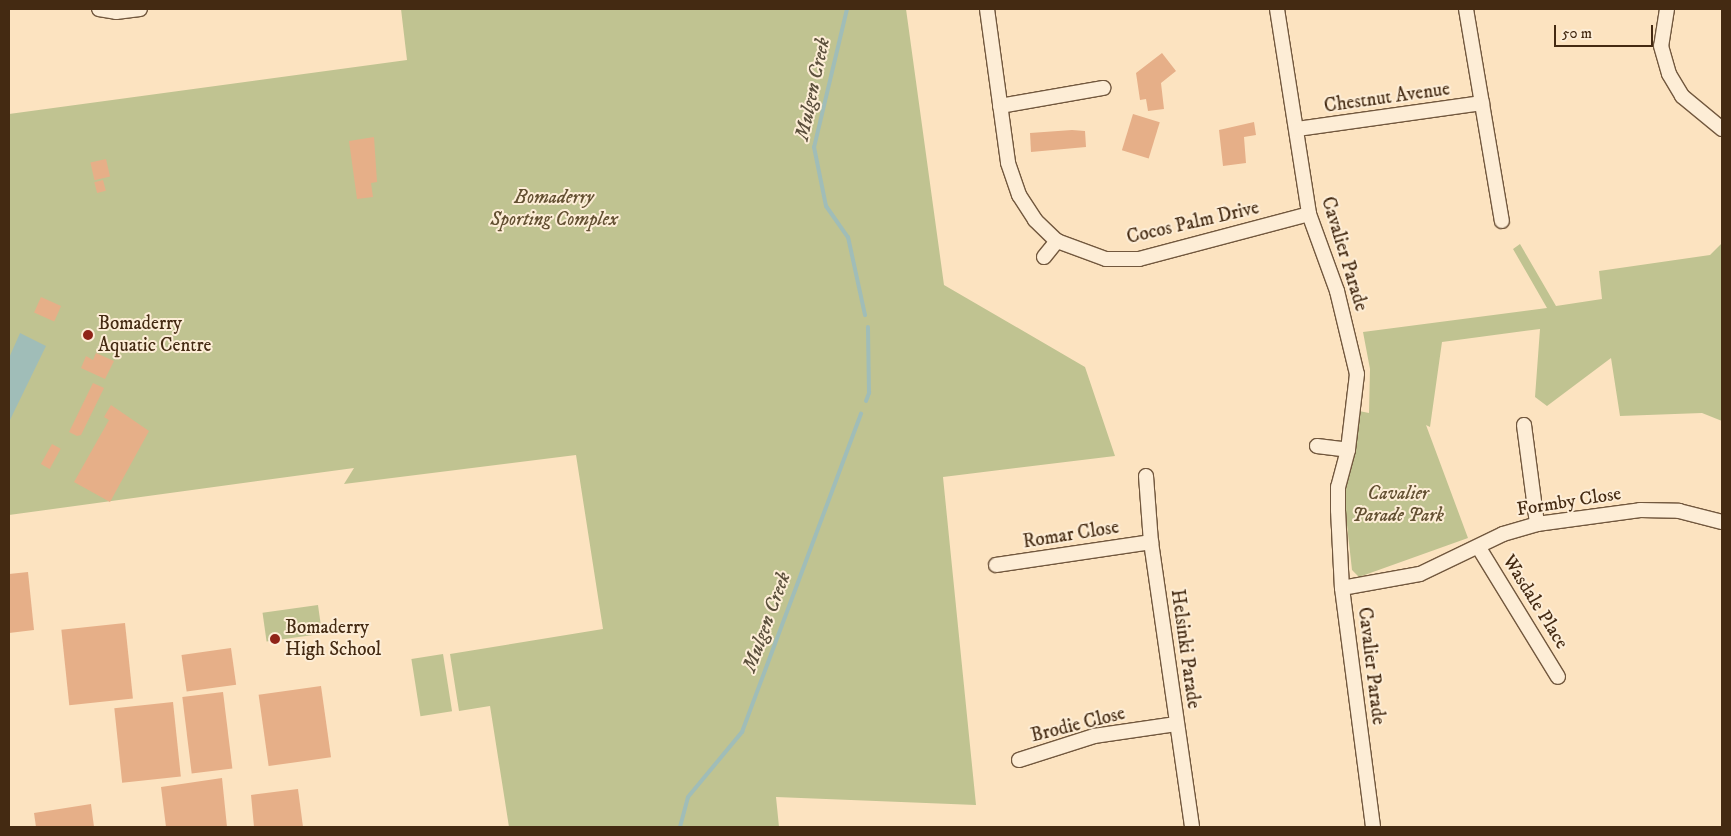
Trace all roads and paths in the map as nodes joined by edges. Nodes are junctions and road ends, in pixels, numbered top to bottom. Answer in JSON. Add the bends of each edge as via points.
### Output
{"nodes":[{"id":1,"x":99,"y":9,"type":"edge"},
{"id":2,"x":140,"y":9,"type":"edge"},
{"id":3,"x":987,"y":9,"type":"edge"},
{"id":4,"x":1277,"y":9,"type":"edge"},
{"id":5,"x":1466,"y":9,"type":"edge"},
{"id":6,"x":1667,"y":9,"type":"edge"},
{"id":7,"x":1103,"y":88,"type":"dead end"},
{"id":8,"x":1482,"y":104,"type":"junction"},
{"id":9,"x":1000,"y":106,"type":"junction"},
{"id":10,"x":1297,"y":129,"type":"junction"},
{"id":11,"x":1722,"y":129,"type":"edge"},
{"id":12,"x":1309,"y":214,"type":"junction"},
{"id":13,"x":1502,"y":221,"type":"dead end"},
{"id":14,"x":1057,"y":241,"type":"junction"},
{"id":15,"x":1044,"y":258,"type":"dead end"},
{"id":16,"x":1524,"y":425,"type":"dead end"},
{"id":17,"x":1317,"y":446,"type":"dead end"},
{"id":18,"x":1348,"y":450,"type":"junction"},
{"id":19,"x":1146,"y":476,"type":"dead end"},
{"id":20,"x":1722,"y":522,"type":"edge"},
{"id":21,"x":1537,"y":524,"type":"junction"},
{"id":22,"x":1151,"y":542,"type":"junction"},
{"id":23,"x":1479,"y":548,"type":"junction"},
{"id":24,"x":996,"y":566,"type":"dead end"},
{"id":25,"x":1342,"y":588,"type":"junction"},
{"id":26,"x":1558,"y":677,"type":"dead end"},
{"id":27,"x":1176,"y":724,"type":"junction"},
{"id":28,"x":1019,"y":760,"type":"dead end"},
{"id":29,"x":1192,"y":827,"type":"edge"},
{"id":30,"x":1373,"y":827,"type":"edge"}],
"edges":[{"from":1,"to":2,"type":"street","via":[[116,12]]},
{"from":3,"to":9,"type":"street","name":"Cocos Palm Drive"},
{"from":4,"to":10,"type":"street","name":"Cavalier Parade"},
{"from":5,"to":8,"type":"street"},
{"from":6,"to":11,"type":"street","via":[[1661,46],[1668,74],[1682,96]]},
{"from":7,"to":9,"type":"street"},
{"from":8,"to":10,"type":"street","name":"Chestnut Avenue"},
{"from":8,"to":13,"type":"street"},
{"from":9,"to":14,"type":"street","name":"Cocos Palm Drive","via":[[1008,163],[1019,195],[1036,220]]},
{"from":10,"to":12,"type":"street","name":"Cavalier Parade"},
{"from":12,"to":14,"type":"street","name":"Cocos Palm Drive","via":[[1139,259],[1106,259]]},
{"from":12,"to":18,"type":"street","name":"Cavalier Parade","via":[[1337,291],[1357,374]]},
{"from":14,"to":15,"type":"street"},
{"from":16,"to":21,"type":"street"},
{"from":17,"to":18,"type":"street"},
{"from":18,"to":25,"type":"street","name":"Cavalier Parade","via":[[1338,487]]},
{"from":19,"to":22,"type":"street","name":"Helsinki Parade"},
{"from":20,"to":21,"type":"street","name":"Formby Close","via":[[1679,512],[1640,510]]},
{"from":21,"to":23,"type":"street","name":"Formby Close","via":[[1503,534]]},
{"from":22,"to":24,"type":"street","name":"Romar Close"},
{"from":22,"to":27,"type":"street","name":"Helsinki Parade"},
{"from":23,"to":25,"type":"street","name":"Formby Close","via":[[1420,574]]},
{"from":23,"to":26,"type":"street","name":"Wasdale Place"},
{"from":25,"to":30,"type":"street","name":"Cavalier Parade"},
{"from":27,"to":28,"type":"street","name":"Brodie Close","via":[[1094,736]]},
{"from":27,"to":29,"type":"street","name":"Helsinki Parade"}]}
